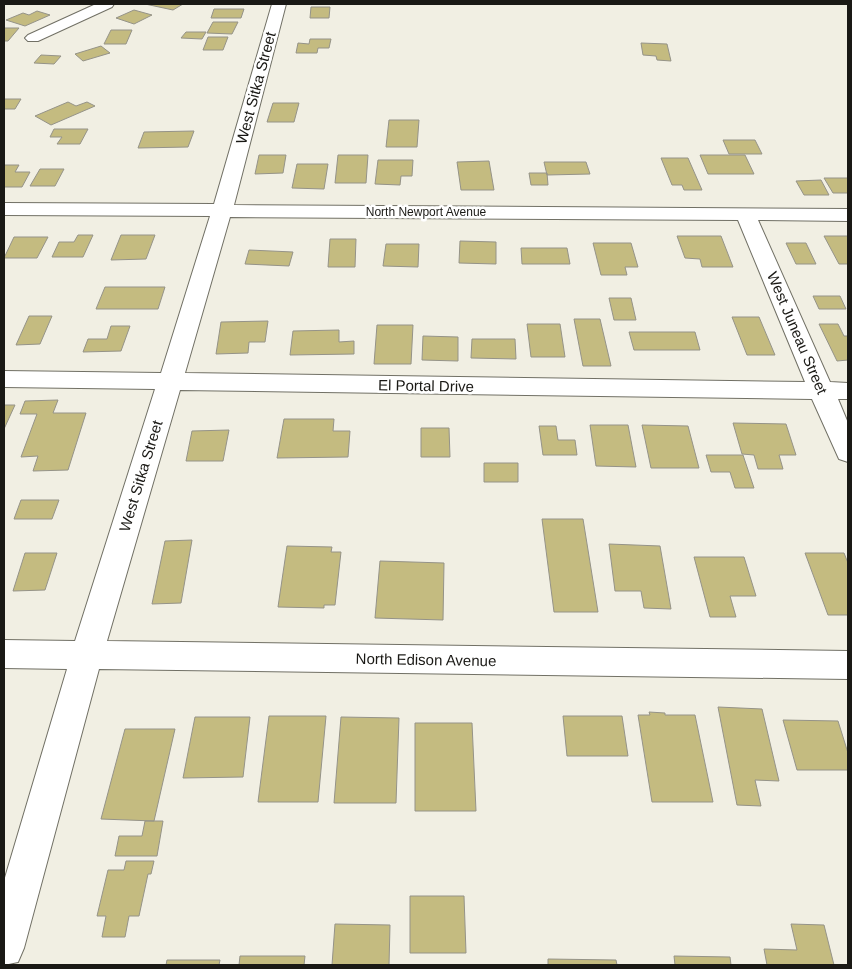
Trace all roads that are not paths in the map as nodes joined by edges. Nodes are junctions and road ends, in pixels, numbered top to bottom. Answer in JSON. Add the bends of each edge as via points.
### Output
{"nodes":[{"id":1,"x":107,"y":4,"type":"edge"},
{"id":2,"x":279,"y":4,"type":"edge"},
{"id":3,"x":33,"y":38,"type":"dead end"},
{"id":4,"x":4,"y":209,"type":"edge"},
{"id":5,"x":222,"y":211,"type":"junction"},
{"id":6,"x":745,"y":214,"type":"junction"},
{"id":7,"x":848,"y":215,"type":"edge"},
{"id":8,"x":4,"y":379,"type":"edge"},
{"id":9,"x":169,"y":382,"type":"junction"},
{"id":10,"x":822,"y":390,"type":"junction"},
{"id":11,"x":848,"y":391,"type":"edge"},
{"id":12,"x":848,"y":452,"type":"edge"},
{"id":13,"x":4,"y":654,"type":"edge"},
{"id":14,"x":88,"y":655,"type":"junction"},
{"id":15,"x":848,"y":665,"type":"edge"},
{"id":16,"x":4,"y":948,"type":"edge"}],
"edges":[{"from":1,"to":3,"type":"street"},
{"from":2,"to":5,"type":"street","name":"West Sitka Street"},
{"from":4,"to":5,"type":"street","name":"North Newport Avenue"},
{"from":5,"to":6,"type":"street","name":"North Newport Avenue"},
{"from":5,"to":9,"type":"street","name":"West Sitka Street"},
{"from":6,"to":7,"type":"street","name":"North Newport Avenue"},
{"from":6,"to":10,"type":"street","name":"West Juneau Street"},
{"from":8,"to":9,"type":"street","name":"El Portal Drive"},
{"from":9,"to":10,"type":"street","name":"El Portal Drive"},
{"from":9,"to":14,"type":"street","name":"West Sitka Street"},
{"from":10,"to":11,"type":"street","name":"El Portal Drive"},
{"from":10,"to":12,"type":"street","name":"West Juneau Street"},
{"from":13,"to":14,"type":"street","name":"North Edison Avenue"},
{"from":14,"to":15,"type":"street","name":"North Edison Avenue"},
{"from":14,"to":16,"type":"street","name":"West Sitka Street"}]}
